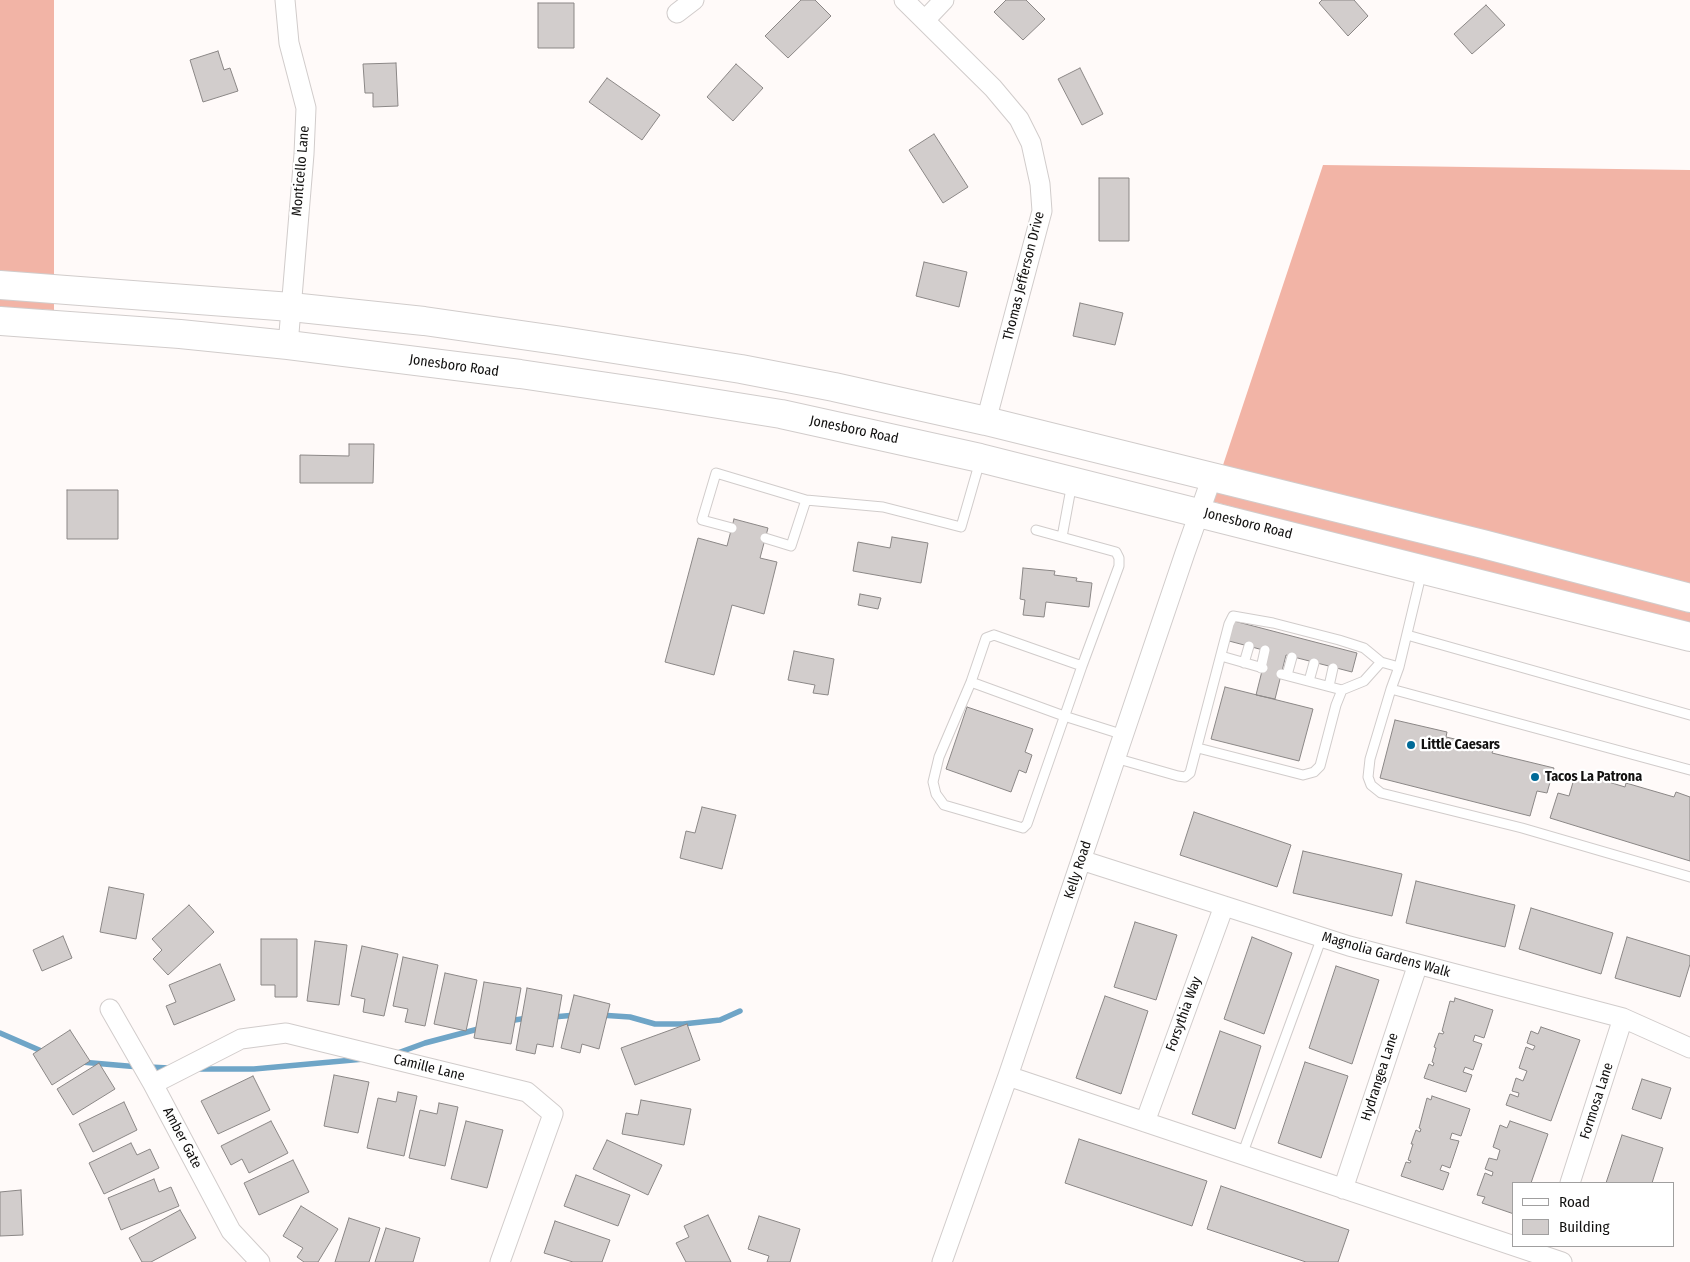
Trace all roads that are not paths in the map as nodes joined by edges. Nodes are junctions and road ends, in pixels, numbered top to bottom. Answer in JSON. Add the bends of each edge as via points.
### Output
{"nodes":[{"id":1,"x":285,"y":0,"type":"edge"},
{"id":2,"x":694,"y":0,"type":"edge"},
{"id":3,"x":904,"y":0,"type":"edge"},
{"id":4,"x":944,"y":0,"type":"edge"},
{"id":5,"x":678,"y":14,"type":"dead end"},
{"id":6,"x":925,"y":20,"type":"junction"},
{"id":7,"x":0,"y":285,"type":"edge"},
{"id":8,"x":291,"y":307,"type":"junction"},
{"id":9,"x":0,"y":321,"type":"edge"},
{"id":10,"x":288,"y":344,"type":"junction"},
{"id":11,"x":986,"y":421,"type":"junction"},
{"id":12,"x":980,"y":458,"type":"junction"},
{"id":13,"x":1212,"y":477,"type":"junction"},
{"id":14,"x":1072,"y":481,"type":"junction"},
{"id":15,"x":806,"y":500,"type":"junction"},
{"id":16,"x":1199,"y":512,"type":"junction"},
{"id":17,"x":732,"y":528,"type":"dead end"},
{"id":18,"x":1036,"y":530,"type":"dead end"},
{"id":19,"x":1062,"y":537,"type":"junction"},
{"id":20,"x":765,"y":538,"type":"dead end"},
{"id":21,"x":1423,"y":568,"type":"junction"},
{"id":22,"x":1690,"y":598,"type":"edge"},
{"id":23,"x":1407,"y":635,"type":"junction"},
{"id":24,"x":1690,"y":637,"type":"edge"},
{"id":25,"x":1249,"y":646,"type":"dead end"},
{"id":26,"x":1265,"y":650,"type":"dead end"},
{"id":27,"x":1221,"y":656,"type":"junction"},
{"id":28,"x":1292,"y":657,"type":"dead end"},
{"id":29,"x":1381,"y":662,"type":"junction"},
{"id":30,"x":1244,"y":663,"type":"junction"},
{"id":31,"x":1314,"y":663,"type":"dead end"},
{"id":32,"x":1082,"y":666,"type":"junction"},
{"id":33,"x":1399,"y":667,"type":"junction"},
{"id":34,"x":1333,"y":668,"type":"dead end"},
{"id":35,"x":1309,"y":681,"type":"junction"},
{"id":36,"x":971,"y":682,"type":"junction"},
{"id":37,"x":1328,"y":686,"type":"junction"},
{"id":38,"x":1391,"y":689,"type":"junction"},
{"id":39,"x":1342,"y":690,"type":"junction"},
{"id":40,"x":1690,"y":715,"type":"edge"},
{"id":41,"x":1064,"y":716,"type":"junction"},
{"id":42,"x":1124,"y":735,"type":"junction"},
{"id":43,"x":1198,"y":748,"type":"junction"},
{"id":44,"x":1115,"y":758,"type":"junction"},
{"id":45,"x":1690,"y":770,"type":"edge"},
{"id":46,"x":1081,"y":860,"type":"junction"},
{"id":47,"x":1690,"y":877,"type":"edge"},
{"id":48,"x":1224,"y":906,"type":"junction"},
{"id":49,"x":1322,"y":937,"type":"junction"},
{"id":50,"x":1418,"y":964,"type":"junction"},
{"id":51,"x":110,"y":1009,"type":"dead end"},
{"id":52,"x":1623,"y":1018,"type":"junction"},
{"id":53,"x":1690,"y":1048,"type":"edge"},
{"id":54,"x":1008,"y":1076,"type":"junction"},
{"id":55,"x":153,"y":1084,"type":"junction"},
{"id":56,"x":1145,"y":1122,"type":"junction"},
{"id":57,"x":1242,"y":1155,"type":"junction"},
{"id":58,"x":1570,"y":1182,"type":"edge"},
{"id":59,"x":1343,"y":1189,"type":"junction"},
{"id":60,"x":1512,"y":1242,"type":"edge"},
{"id":61,"x":1527,"y":1247,"type":"edge"},
{"id":62,"x":1552,"y":1255,"type":"edge"},
{"id":63,"x":260,"y":1262,"type":"edge"},
{"id":64,"x":500,"y":1262,"type":"edge"},
{"id":65,"x":942,"y":1262,"type":"edge"}],
"edges":[{"from":1,"to":8,"type":"street","name":"Monticello Lane","via":[[289,43],[306,108]]},
{"from":2,"to":5,"type":"street"},
{"from":3,"to":6,"type":"street","name":"Thomas Jefferson Drive"},
{"from":4,"to":6,"type":"street"},
{"from":6,"to":11,"type":"street","name":"Thomas Jefferson Drive","via":[[1019,119],[1031,143],[1040,184],[1042,211]]},
{"from":7,"to":8,"type":"main road"},
{"from":8,"to":10,"type":"street","name":"Monticello Lane"},
{"from":8,"to":11,"type":"main road","via":[[480,329],[741,369]]},
{"from":9,"to":10,"type":"main road","name":"Jonesboro Road"},
{"from":10,"to":12,"type":"main road","name":"Jonesboro Road","via":[[690,399],[781,414]]},
{"from":11,"to":13,"type":"main road"},
{"from":12,"to":14,"type":"main road","name":"Jonesboro Road"},
{"from":12,"to":15,"type":"lane","via":[[961,527],[883,506]]},
{"from":13,"to":16,"type":"street","name":"Kelly Road"},
{"from":13,"to":22,"type":"main road"},
{"from":14,"to":16,"type":"main road","name":"Jonesboro Road"},
{"from":14,"to":19,"type":"lane"},
{"from":15,"to":17,"type":"lane","via":[[716,474],[702,520]]},
{"from":15,"to":20,"type":"lane","via":[[791,546]]},
{"from":16,"to":21,"type":"main road","name":"Jonesboro Road"},
{"from":16,"to":42,"type":"street","name":"Kelly Road"},
{"from":18,"to":19,"type":"lane"},
{"from":19,"to":32,"type":"lane","via":[[1116,552],[1120,558],[1120,566]]},
{"from":21,"to":23,"type":"lane"},
{"from":21,"to":24,"type":"main road","name":"Jonesboro Road"},
{"from":23,"to":33,"type":"lane"},
{"from":23,"to":40,"type":"lane"},
{"from":25,"to":30,"type":"lane"},
{"from":26,"to":30,"type":"lane","via":[[1262,668]]},
{"from":27,"to":29,"type":"lane","via":[[1233,616],[1364,648]]},
{"from":27,"to":30,"type":"lane"},
{"from":27,"to":43,"type":"lane"},
{"from":28,"to":35,"type":"lane","via":[[1284,674]]},
{"from":29,"to":33,"type":"lane"},
{"from":29,"to":39,"type":"lane","via":[[1364,681]]},
{"from":31,"to":35,"type":"lane"},
{"from":32,"to":36,"type":"lane","via":[[994,636],[986,638]]},
{"from":32,"to":41,"type":"lane"},
{"from":33,"to":38,"type":"lane"},
{"from":34,"to":37,"type":"lane"},
{"from":35,"to":37,"type":"lane"},
{"from":36,"to":41,"type":"lane"},
{"from":36,"to":41,"type":"lane","via":[[933,782],[944,805],[1023,828]]},
{"from":37,"to":39,"type":"lane"},
{"from":38,"to":45,"type":"lane"},
{"from":38,"to":47,"type":"lane","via":[[1368,776],[1371,785],[1381,793],[1522,828]]},
{"from":39,"to":43,"type":"lane","via":[[1320,766],[1314,772],[1303,775]]},
{"from":41,"to":42,"type":"lane"},
{"from":42,"to":44,"type":"street","name":"Kelly Road"},
{"from":43,"to":44,"type":"lane","via":[[1190,773],[1185,777]]},
{"from":44,"to":46,"type":"street","name":"Kelly Road"},
{"from":46,"to":48,"type":"street","name":"Magnolia Gardens Walk"},
{"from":46,"to":54,"type":"street","name":"Kelly Road"},
{"from":48,"to":49,"type":"street","name":"Magnolia Gardens Walk"},
{"from":48,"to":56,"type":"street","name":"Forsythia Way"},
{"from":49,"to":50,"type":"street","name":"Magnolia Gardens Walk"},
{"from":49,"to":57,"type":"lane"},
{"from":50,"to":52,"type":"street","name":"Magnolia Gardens Walk"},
{"from":50,"to":59,"type":"street","name":"Hydrangea Lane"},
{"from":51,"to":55,"type":"street","name":"Amber Gate"},
{"from":52,"to":53,"type":"street","name":"Magnolia Gardens Walk"},
{"from":52,"to":58,"type":"street","name":"Formosa Lane"},
{"from":54,"to":56,"type":"street"},
{"from":54,"to":65,"type":"street","name":"Kelly Road"},
{"from":55,"to":63,"type":"street","name":"Amber Gate","via":[[231,1231]]},
{"from":55,"to":64,"type":"street","name":"Camille Lane","via":[[241,1039],[286,1033],[527,1092],[553,1114]]},
{"from":56,"to":57,"type":"street"},
{"from":57,"to":59,"type":"street"},
{"from":59,"to":60,"type":"street"},
{"from":61,"to":62,"type":"street"}]}
